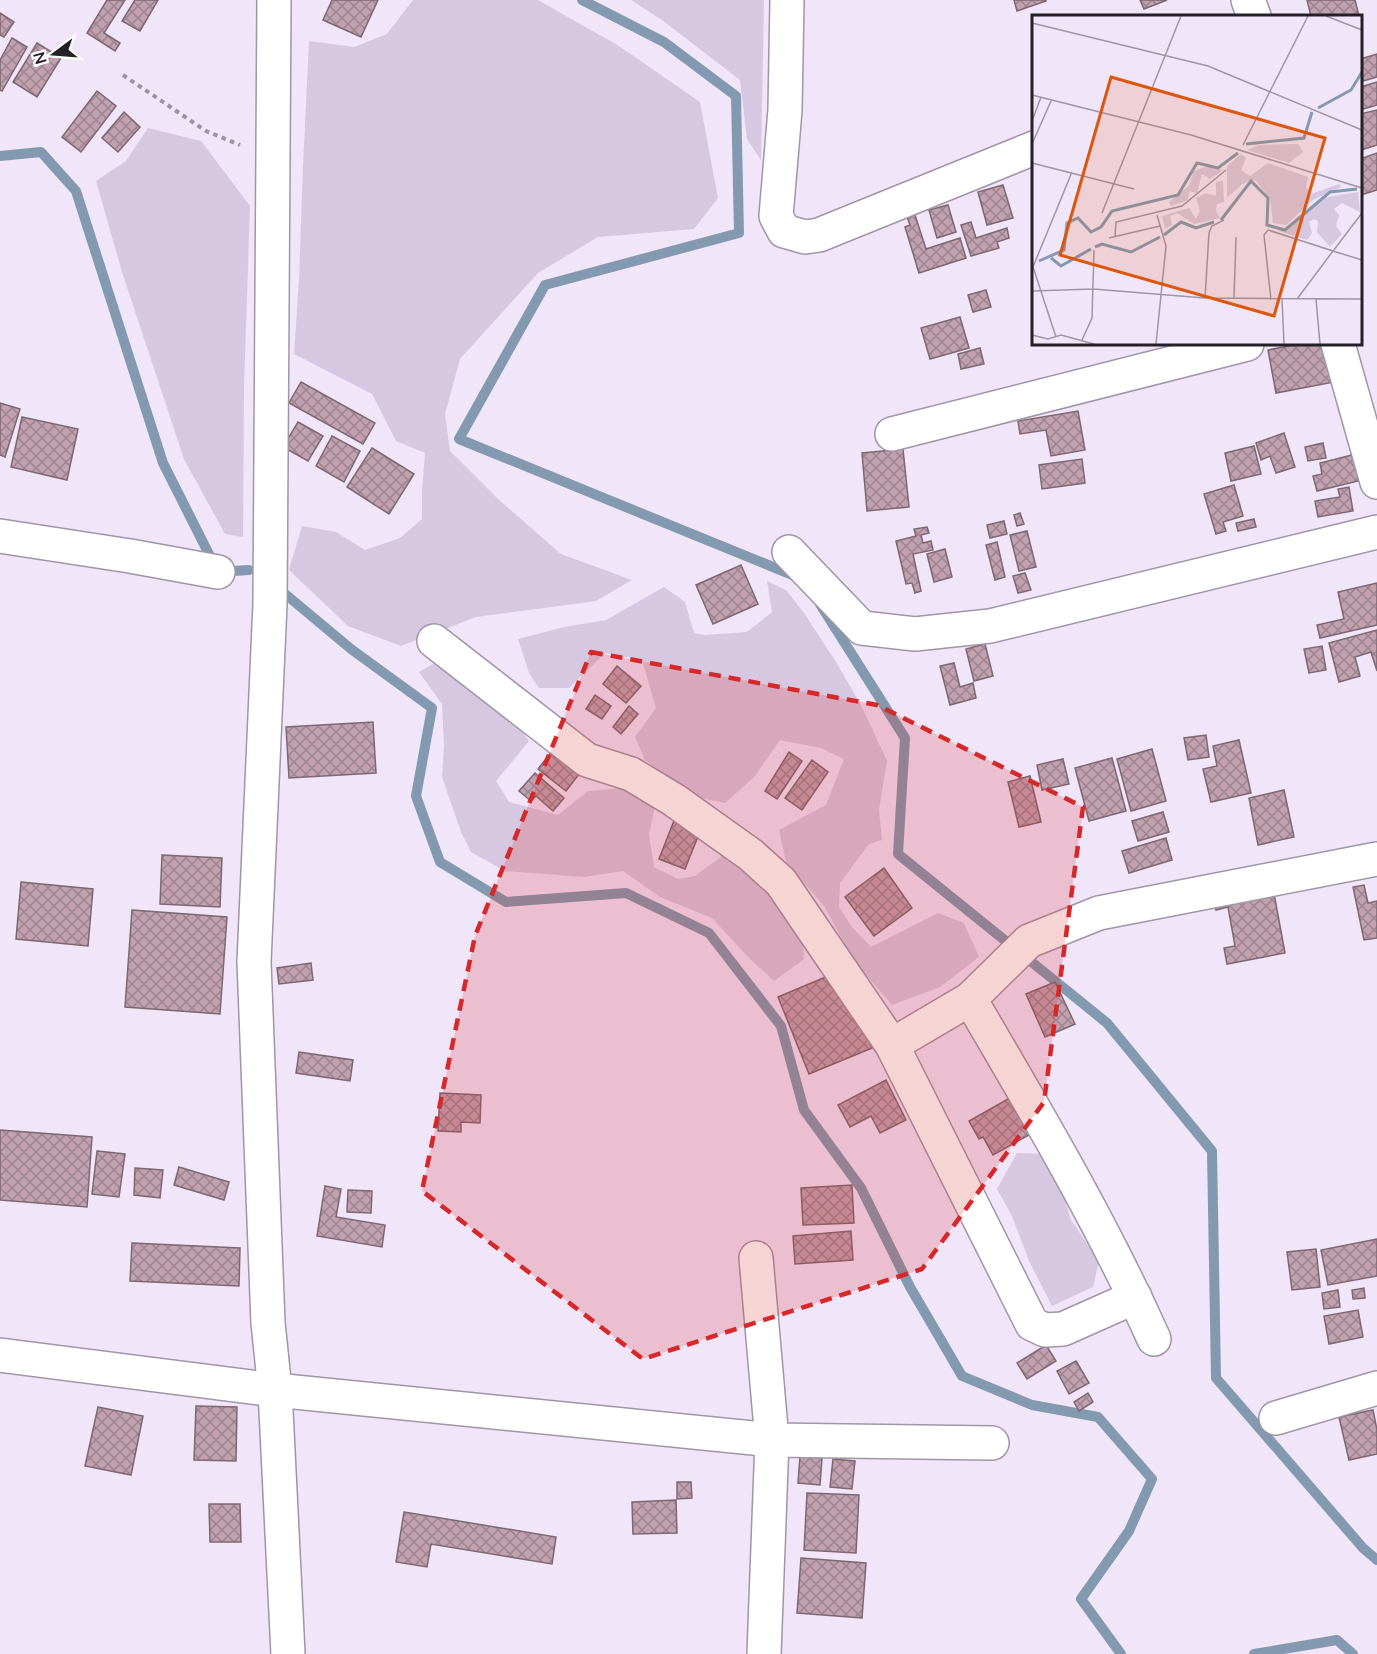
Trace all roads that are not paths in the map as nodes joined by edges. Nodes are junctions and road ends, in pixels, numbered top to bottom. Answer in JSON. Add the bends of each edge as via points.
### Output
{"nodes":[{"id":1,"x":274,"y":0,"type":"edge"},
{"id":2,"x":787,"y":0,"type":"edge"},
{"id":3,"x":1248,"y":0,"type":"edge"},
{"id":4,"x":1254,"y":15,"type":"edge"},
{"id":5,"x":1032,"y":149,"type":"edge"},
{"id":6,"x":1243,"y":345,"type":"edge"},
{"id":7,"x":1338,"y":345,"type":"edge"},
{"id":8,"x":892,"y":434,"type":"dead end"},
{"id":9,"x":1377,"y":482,"type":"edge"},
{"id":10,"x":1377,"y":532,"type":"edge"},
{"id":11,"x":0,"y":536,"type":"edge"},
{"id":12,"x":789,"y":552,"type":"dead end"},
{"id":13,"x":218,"y":572,"type":"dead end"},
{"id":14,"x":434,"y":641,"type":"dead end"},
{"id":15,"x":1377,"y":859,"type":"edge"},
{"id":16,"x":970,"y":999,"type":"junction"},
{"id":17,"x":892,"y":1045,"type":"junction"},
{"id":18,"x":756,"y":1258,"type":"dead end"},
{"id":19,"x":1135,"y":1297,"type":"junction"},
{"id":20,"x":1154,"y":1339,"type":"dead end"},
{"id":21,"x":0,"y":1355,"type":"edge"},
{"id":22,"x":1377,"y":1388,"type":"edge"},
{"id":23,"x":275,"y":1390,"type":"junction"},
{"id":24,"x":1276,"y":1418,"type":"dead end"},
{"id":25,"x":772,"y":1440,"type":"junction"},
{"id":26,"x":992,"y":1443,"type":"dead end"},
{"id":27,"x":288,"y":1654,"type":"edge"},
{"id":28,"x":764,"y":1654,"type":"edge"}],
"edges":[{"from":1,"to":23,"type":"street","via":[[270,604],[254,962],[268,1323]]},
{"from":2,"to":5,"type":"street","via":[[785,110],[777,216],[784,231],[804,237],[819,235]]},
{"from":3,"to":4,"type":"street"},
{"from":6,"to":8,"type":"street"},
{"from":7,"to":9,"type":"street"},
{"from":10,"to":12,"type":"street","via":[[990,626],[915,634],[862,628]]},
{"from":11,"to":13,"type":"street"},
{"from":14,"to":17,"type":"street","via":[[587,760],[631,774],[758,861],[781,882]]},
{"from":15,"to":16,"type":"street","via":[[1099,914],[1029,942]]},
{"from":16,"to":17,"type":"street"},
{"from":16,"to":19,"type":"street","via":[[1083,1196]]},
{"from":17,"to":19,"type":"street","via":[[1032,1324],[1044,1330],[1063,1329]]},
{"from":18,"to":25,"type":"street"},
{"from":19,"to":20,"type":"street"},
{"from":21,"to":23,"type":"street"},
{"from":22,"to":24,"type":"street"},
{"from":23,"to":25,"type":"street"},
{"from":23,"to":27,"type":"street"},
{"from":25,"to":26,"type":"street"},
{"from":25,"to":28,"type":"street"}]}
